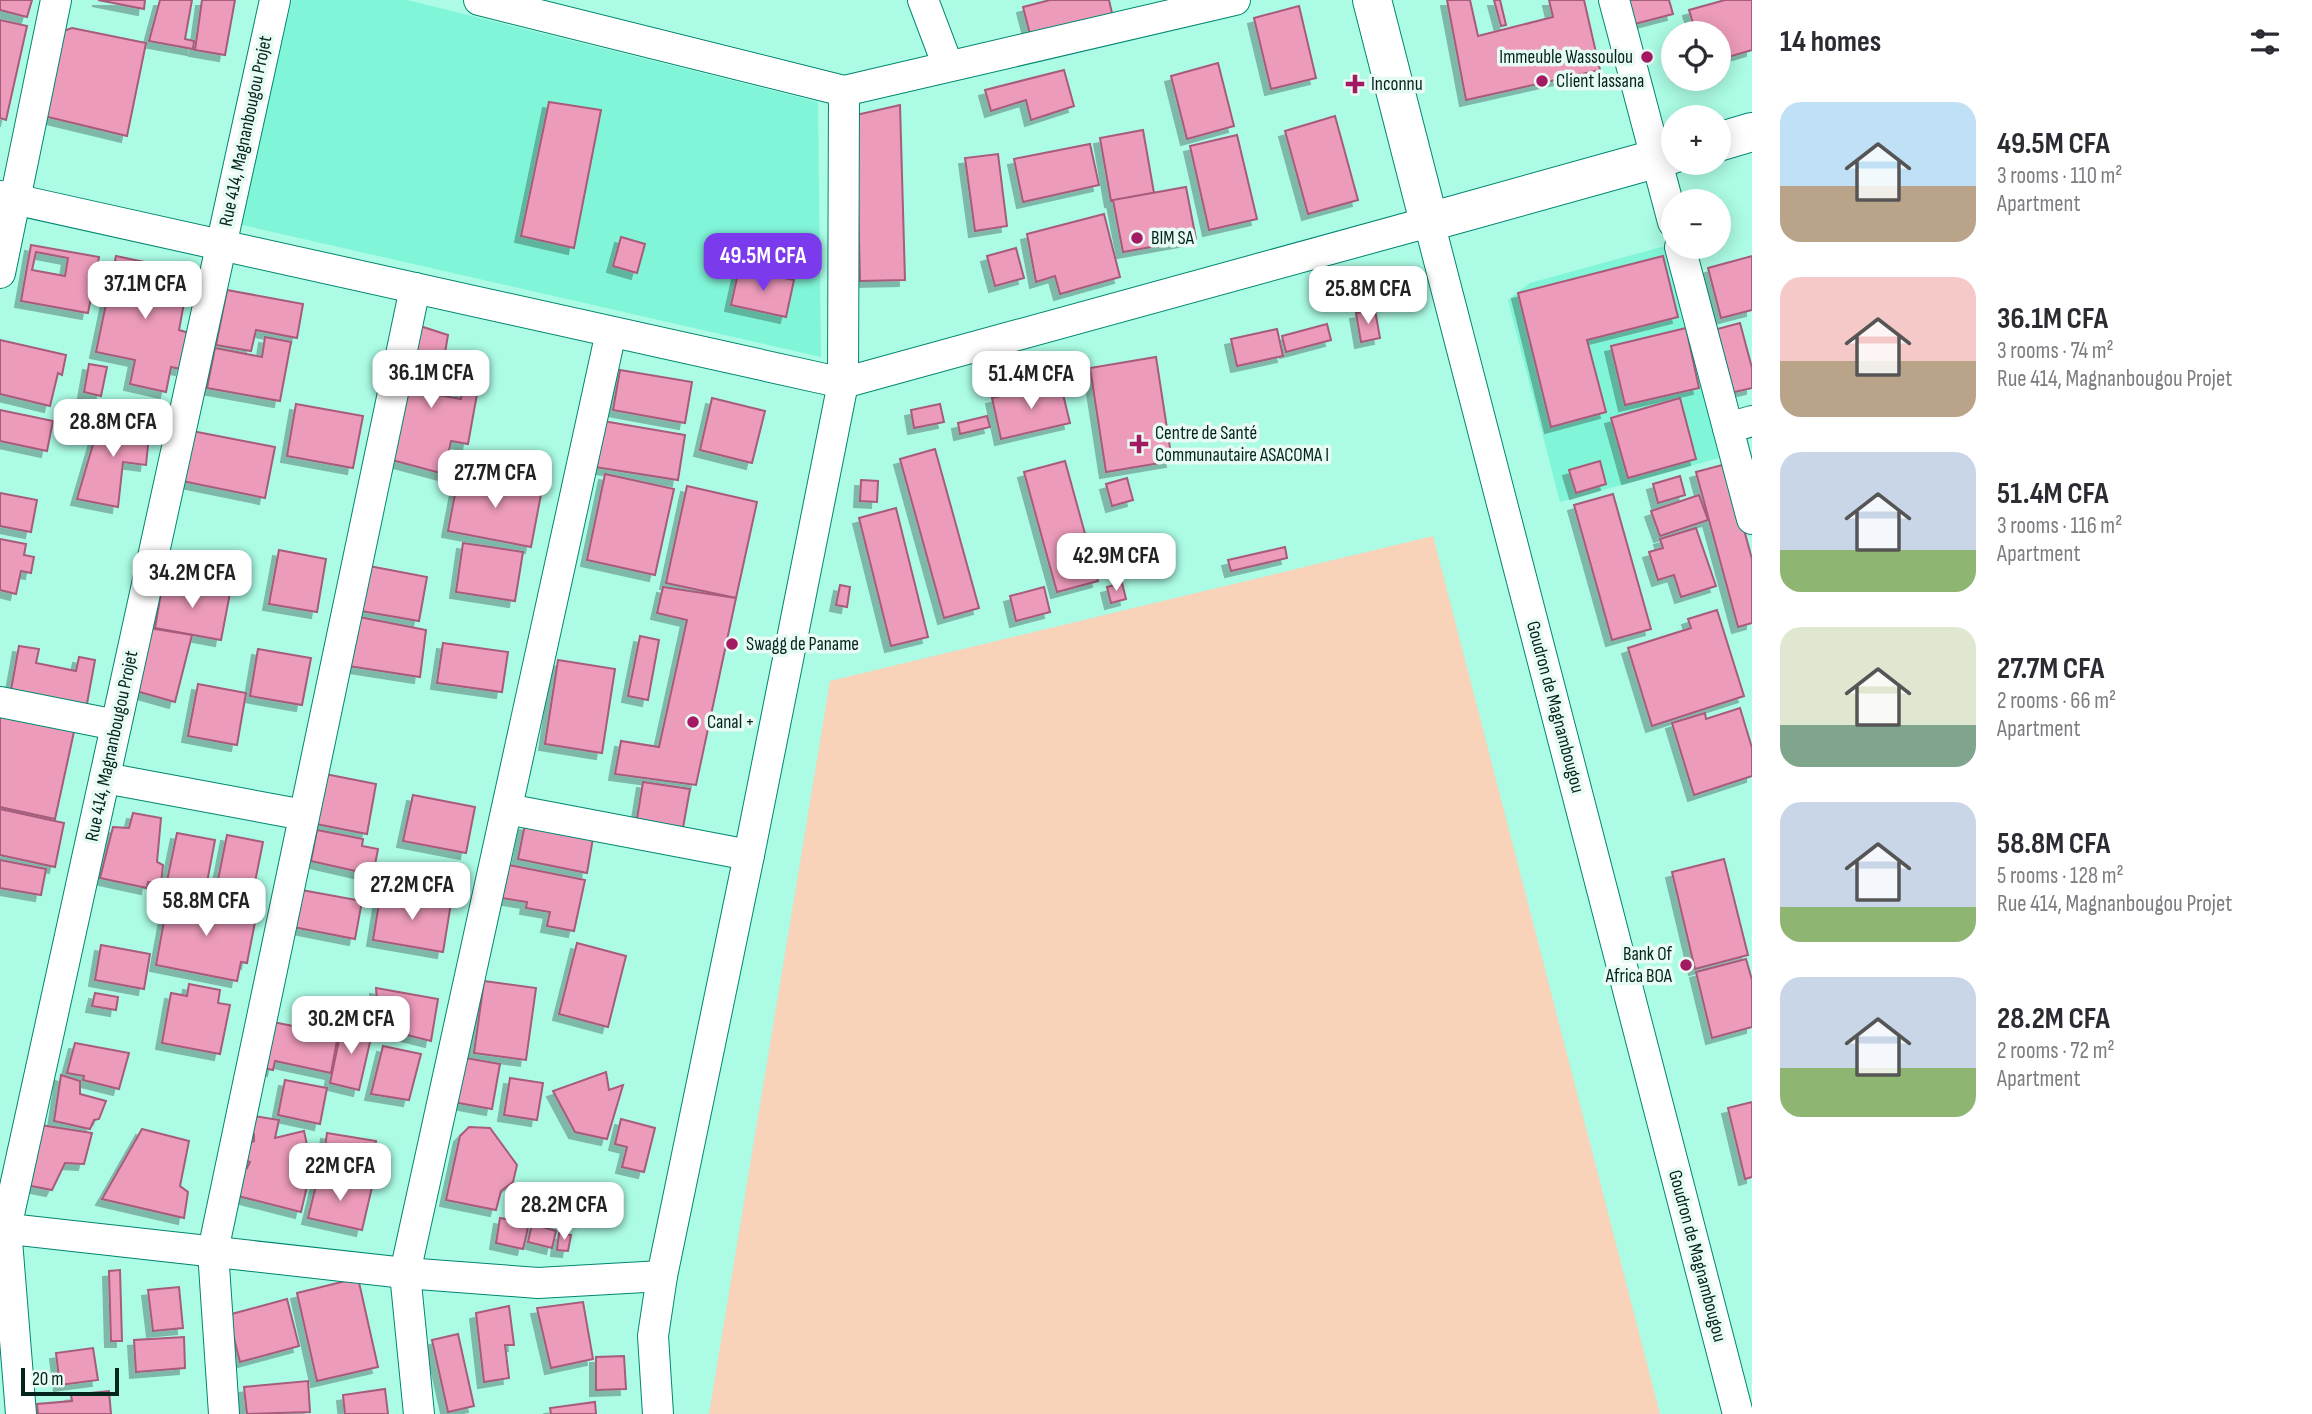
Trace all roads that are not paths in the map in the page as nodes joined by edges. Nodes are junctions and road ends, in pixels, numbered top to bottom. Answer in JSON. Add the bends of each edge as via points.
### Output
{"nodes":[{"id":1,"x":56,"y":0,"type":"edge"},
{"id":2,"x":275,"y":0,"type":"edge"},
{"id":3,"x":479,"y":0,"type":"edge"},
{"id":4,"x":923,"y":0,"type":"edge"},
{"id":5,"x":1235,"y":0,"type":"edge"},
{"id":6,"x":1372,"y":0,"type":"edge"},
{"id":7,"x":1614,"y":0,"type":"edge"},
{"id":8,"x":1129,"y":12,"type":"edge"},
{"id":9,"x":948,"y":66,"type":"junction"},
{"id":10,"x":844,"y":91,"type":"junction"},
{"id":11,"x":1752,"y":132,"type":"edge"},
{"id":12,"x":1731,"y":138,"type":"edge"},
{"id":13,"x":1661,"y":145,"type":"edge"},
{"id":14,"x":1661,"y":158,"type":"edge"},
{"id":15,"x":8,"y":198,"type":"edge"},
{"id":16,"x":1429,"y":222,"type":"junction"},
{"id":17,"x":221,"y":245,"type":"junction"},
{"id":18,"x":1684,"y":259,"type":"edge"},
{"id":19,"x":0,"y":273,"type":"edge"},
{"id":20,"x":415,"y":288,"type":"junction"},
{"id":21,"x":611,"y":332,"type":"junction"},
{"id":22,"x":843,"y":383,"type":"junction"},
{"id":23,"x":1740,"y":424,"type":"edge"},
{"id":24,"x":1752,"y":519,"type":"edge"},
{"id":25,"x":0,"y":702,"type":"edge"},
{"id":26,"x":116,"y":725,"type":"junction"},
{"id":27,"x":105,"y":778,"type":"junction"},
{"id":28,"x":507,"y":809,"type":"junction"},
{"id":29,"x":304,"y":815,"type":"junction"},
{"id":30,"x":749,"y":855,"type":"junction"},
{"id":31,"x":3,"y":1228,"type":"edge"},
{"id":32,"x":213,"y":1251,"type":"junction"},
{"id":33,"x":405,"y":1273,"type":"junction"},
{"id":34,"x":662,"y":1276,"type":"junction"},
{"id":35,"x":21,"y":1414,"type":"edge"},
{"id":36,"x":224,"y":1414,"type":"edge"},
{"id":37,"x":419,"y":1414,"type":"edge"},
{"id":38,"x":658,"y":1414,"type":"edge"},
{"id":39,"x":1738,"y":1414,"type":"edge"}],
"edges":[{"from":1,"to":15,"type":"street"},
{"from":2,"to":17,"type":"street","name":"Rue 414, Magnanbougou Projet"},
{"from":3,"to":10,"type":"street"},
{"from":4,"to":9,"type":"street"},
{"from":5,"to":8,"type":"street"},
{"from":6,"to":16,"type":"street","name":"Goudron de Magnambougou"},
{"from":7,"to":13,"type":"street"},
{"from":8,"to":9,"type":"street"},
{"from":9,"to":10,"type":"street"},
{"from":10,"to":22,"type":"street"},
{"from":11,"to":12,"type":"street"},
{"from":14,"to":16,"type":"street"},
{"from":15,"to":17,"type":"street"},
{"from":15,"to":19,"type":"street"},
{"from":16,"to":22,"type":"street"},
{"from":16,"to":39,"type":"street","name":"Goudron de Magnambougou"},
{"from":17,"to":20,"type":"street"},
{"from":17,"to":26,"type":"street","name":"Rue 414, Magnanbougou Projet"},
{"from":18,"to":23,"type":"street"},
{"from":20,"to":21,"type":"street"},
{"from":20,"to":29,"type":"street"},
{"from":21,"to":22,"type":"street"},
{"from":21,"to":28,"type":"street"},
{"from":22,"to":30,"type":"street"},
{"from":23,"to":24,"type":"street"},
{"from":25,"to":26,"type":"street"},
{"from":26,"to":27,"type":"street","name":"Rue 414, Magnanbougou Projet"},
{"from":27,"to":29,"type":"street"},
{"from":27,"to":31,"type":"street","name":"Rue 414, Magnanbougou Projet"},
{"from":28,"to":30,"type":"street"},
{"from":28,"to":33,"type":"street"},
{"from":29,"to":32,"type":"street"},
{"from":30,"to":34,"type":"street"},
{"from":31,"to":32,"type":"street"},
{"from":31,"to":35,"type":"street","name":"Rue 414, Magnanbougou Projet"},
{"from":32,"to":33,"type":"street"},
{"from":32,"to":36,"type":"street"},
{"from":33,"to":34,"type":"street","via":[[538,1283]]},
{"from":33,"to":37,"type":"street"},
{"from":34,"to":38,"type":"street","via":[[653,1336]]}]}
